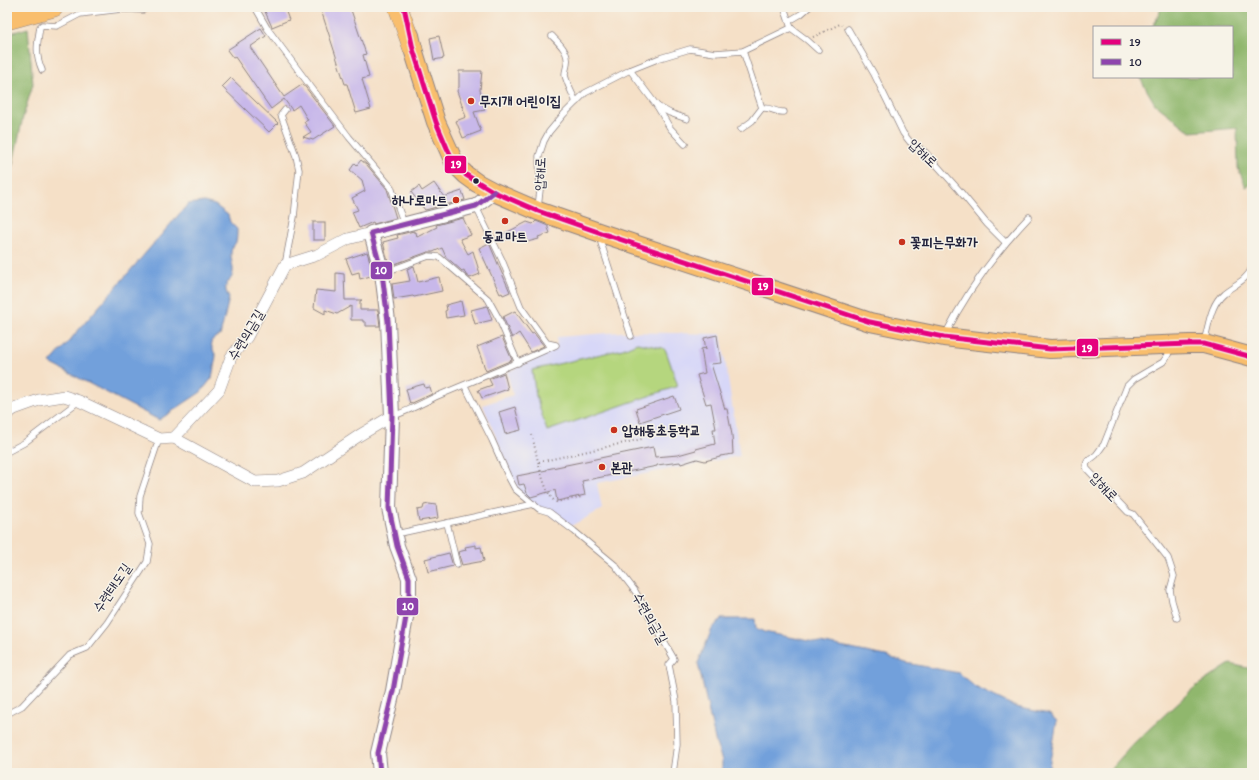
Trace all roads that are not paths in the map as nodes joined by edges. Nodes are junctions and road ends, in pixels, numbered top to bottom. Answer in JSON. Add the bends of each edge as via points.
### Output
{"nodes":[{"id":1,"x":54,"y":7,"type":"edge"},
{"id":2,"x":148,"y":7,"type":"edge"},
{"id":3,"x":255,"y":7,"type":"edge"},
{"id":4,"x":398,"y":7,"type":"edge"},
{"id":5,"x":404,"y":7,"type":"edge"},
{"id":6,"x":784,"y":7,"type":"edge"},
{"id":7,"x":809,"y":7,"type":"edge"},
{"id":8,"x":7,"y":20,"type":"edge"},
{"id":9,"x":789,"y":21,"type":"junction"},
{"id":10,"x":791,"y":28,"type":"junction"},
{"id":11,"x":848,"y":29,"type":"road end"},
{"id":12,"x":552,"y":36,"type":"dead end"},
{"id":13,"x":413,"y":49,"type":"junction"},
{"id":14,"x":818,"y":50,"type":"dead end"},
{"id":15,"x":743,"y":51,"type":"junction"},
{"id":16,"x":42,"y":70,"type":"dead end"},
{"id":17,"x":630,"y":70,"type":"junction"},
{"id":18,"x":576,"y":102,"type":"junction"},
{"id":19,"x":656,"y":106,"type":"junction"},
{"id":20,"x":762,"y":108,"type":"junction"},
{"id":21,"x":285,"y":110,"type":"dead end"},
{"id":22,"x":784,"y":112,"type":"dead end"},
{"id":23,"x":687,"y":118,"type":"dead end"},
{"id":24,"x":741,"y":129,"type":"dead end"},
{"id":25,"x":685,"y":144,"type":"dead end"},
{"id":26,"x":494,"y":192,"type":"junction"},
{"id":27,"x":476,"y":206,"type":"junction"},
{"id":28,"x":538,"y":211,"type":"junction"},
{"id":29,"x":1029,"y":216,"type":"dead end"},
{"id":30,"x":404,"y":224,"type":"junction"},
{"id":31,"x":371,"y":233,"type":"junction"},
{"id":32,"x":604,"y":234,"type":"junction"},
{"id":33,"x":1005,"y":242,"type":"junction"},
{"id":34,"x":285,"y":265,"type":"junction"},
{"id":35,"x":1252,"y":268,"type":"edge"},
{"id":36,"x":382,"y":273,"type":"junction"},
{"id":37,"x":631,"y":336,"type":"dead end"},
{"id":38,"x":944,"y":337,"type":"junction"},
{"id":39,"x":1171,"y":344,"type":"junction"},
{"id":40,"x":1204,"y":344,"type":"junction"},
{"id":41,"x":1252,"y":357,"type":"edge"},
{"id":42,"x":518,"y":363,"type":"junction"},
{"id":43,"x":465,"y":386,"type":"junction"},
{"id":44,"x":79,"y":401,"type":"junction"},
{"id":45,"x":7,"y":414,"type":"edge"},
{"id":46,"x":392,"y":416,"type":"junction"},
{"id":47,"x":174,"y":438,"type":"junction"},
{"id":48,"x":159,"y":439,"type":"junction"},
{"id":49,"x":7,"y":452,"type":"edge"},
{"id":50,"x":534,"y":504,"type":"junction"},
{"id":51,"x":447,"y":523,"type":"junction"},
{"id":52,"x":394,"y":534,"type":"junction"},
{"id":53,"x":457,"y":565,"type":"dead end"},
{"id":54,"x":1177,"y":618,"type":"dead end"},
{"id":55,"x":7,"y":714,"type":"edge"},
{"id":56,"x":380,"y":773,"type":"edge"},
{"id":57,"x":673,"y":773,"type":"edge"}],
"edges":[{"from":1,"to":8,"type":"highway"},
{"from":2,"to":16,"type":"lane","via":[[143,10],[122,9],[80,14],[64,24],[40,27],[36,52]]},
{"from":3,"to":30,"type":"lane","via":[[267,28],[349,137],[392,187]]},
{"from":4,"to":13,"type":"highway"},
{"from":5,"to":13,"type":"main road","name":"압해로"},
{"from":6,"to":9,"type":"lane"},
{"from":7,"to":9,"type":"lane"},
{"from":9,"to":10,"type":"lane"},
{"from":10,"to":14,"type":"lane"},
{"from":10,"to":15,"type":"lane","name":"압해로"},
{"from":11,"to":33,"type":"lane","name":"압해로","via":[[910,142],[925,152]]},
{"from":12,"to":18,"type":"lane","via":[[564,50],[568,64],[566,76]]},
{"from":13,"to":26,"type":"main road","name":"압해로","via":[[436,122],[455,164],[466,175]]},
{"from":15,"to":17,"type":"lane","name":"압해로","via":[[715,53],[690,48]]},
{"from":15,"to":20,"type":"lane"},
{"from":17,"to":18,"type":"lane","name":"압해로","via":[[585,93]]},
{"from":17,"to":19,"type":"lane"},
{"from":18,"to":28,"type":"lane","name":"압해로","via":[[544,141],[539,156]]},
{"from":19,"to":23,"type":"lane"},
{"from":19,"to":25,"type":"lane","via":[[670,128]]},
{"from":20,"to":22,"type":"lane","via":[[769,107]]},
{"from":20,"to":24,"type":"lane","via":[[752,121]]},
{"from":21,"to":34,"type":"lane","name":"수련의금길","via":[[280,115],[296,156],[299,175]]},
{"from":26,"to":27,"type":"street"},
{"from":26,"to":28,"type":"main road","name":"압해로"},
{"from":27,"to":30,"type":"street"},
{"from":27,"to":42,"type":"lane","via":[[521,307],[547,343],[556,345]]},
{"from":28,"to":32,"type":"main road","name":"압해로"},
{"from":29,"to":33,"type":"lane"},
{"from":30,"to":31,"type":"street"},
{"from":31,"to":34,"type":"street","via":[[348,239],[317,255]]},
{"from":31,"to":36,"type":"street"},
{"from":32,"to":37,"type":"lane","via":[[601,242]]},
{"from":32,"to":38,"type":"main road","name":"압해로","via":[[870,322]]},
{"from":33,"to":38,"type":"lane","via":[[977,280]]},
{"from":34,"to":47,"type":"street","name":"수련의금길","via":[[247,337],[231,356],[218,390]]},
{"from":35,"to":40,"type":"lane","via":[[1248,275],[1224,294],[1215,305]]},
{"from":36,"to":42,"type":"lane","via":[[429,256],[439,257],[488,299],[500,319]]},
{"from":36,"to":46,"type":"street","via":[[388,321]]},
{"from":38,"to":39,"type":"main road","name":"압해로","via":[[1050,349]]},
{"from":39,"to":40,"type":"main road","name":"압해로"},
{"from":39,"to":54,"type":"lane","name":"압해로","via":[[1163,362],[1126,386],[1104,444],[1086,465],[1087,469],[1132,514],[1168,558],[1174,576],[1170,590]]},
{"from":40,"to":41,"type":"main road","name":"압해로"},
{"from":42,"to":43,"type":"lane"},
{"from":43,"to":46,"type":"lane"},
{"from":43,"to":50,"type":"lane","name":"수련의금길","via":[[515,489]]},
{"from":44,"to":45,"type":"street","via":[[64,396],[39,400]]},
{"from":44,"to":48,"type":"street"},
{"from":44,"to":49,"type":"lane","via":[[24,443]]},
{"from":46,"to":47,"type":"street","via":[[303,473],[278,481],[255,482]]},
{"from":46,"to":52,"type":"street","via":[[389,508]]},
{"from":47,"to":48,"type":"street"},
{"from":48,"to":55,"type":"lane","name":"수련태도길","via":[[140,496],[139,513],[150,544],[147,562],[88,648],[70,655],[22,706]]},
{"from":50,"to":51,"type":"lane"},
{"from":50,"to":57,"type":"lane","name":"수련의금길","via":[[549,512],[615,565],[635,591],[674,659],[669,665],[676,701],[677,744]]},
{"from":51,"to":52,"type":"lane"},
{"from":51,"to":53,"type":"lane"},
{"from":52,"to":56,"type":"street","via":[[408,578],[409,600],[393,691],[378,753]]}]}
